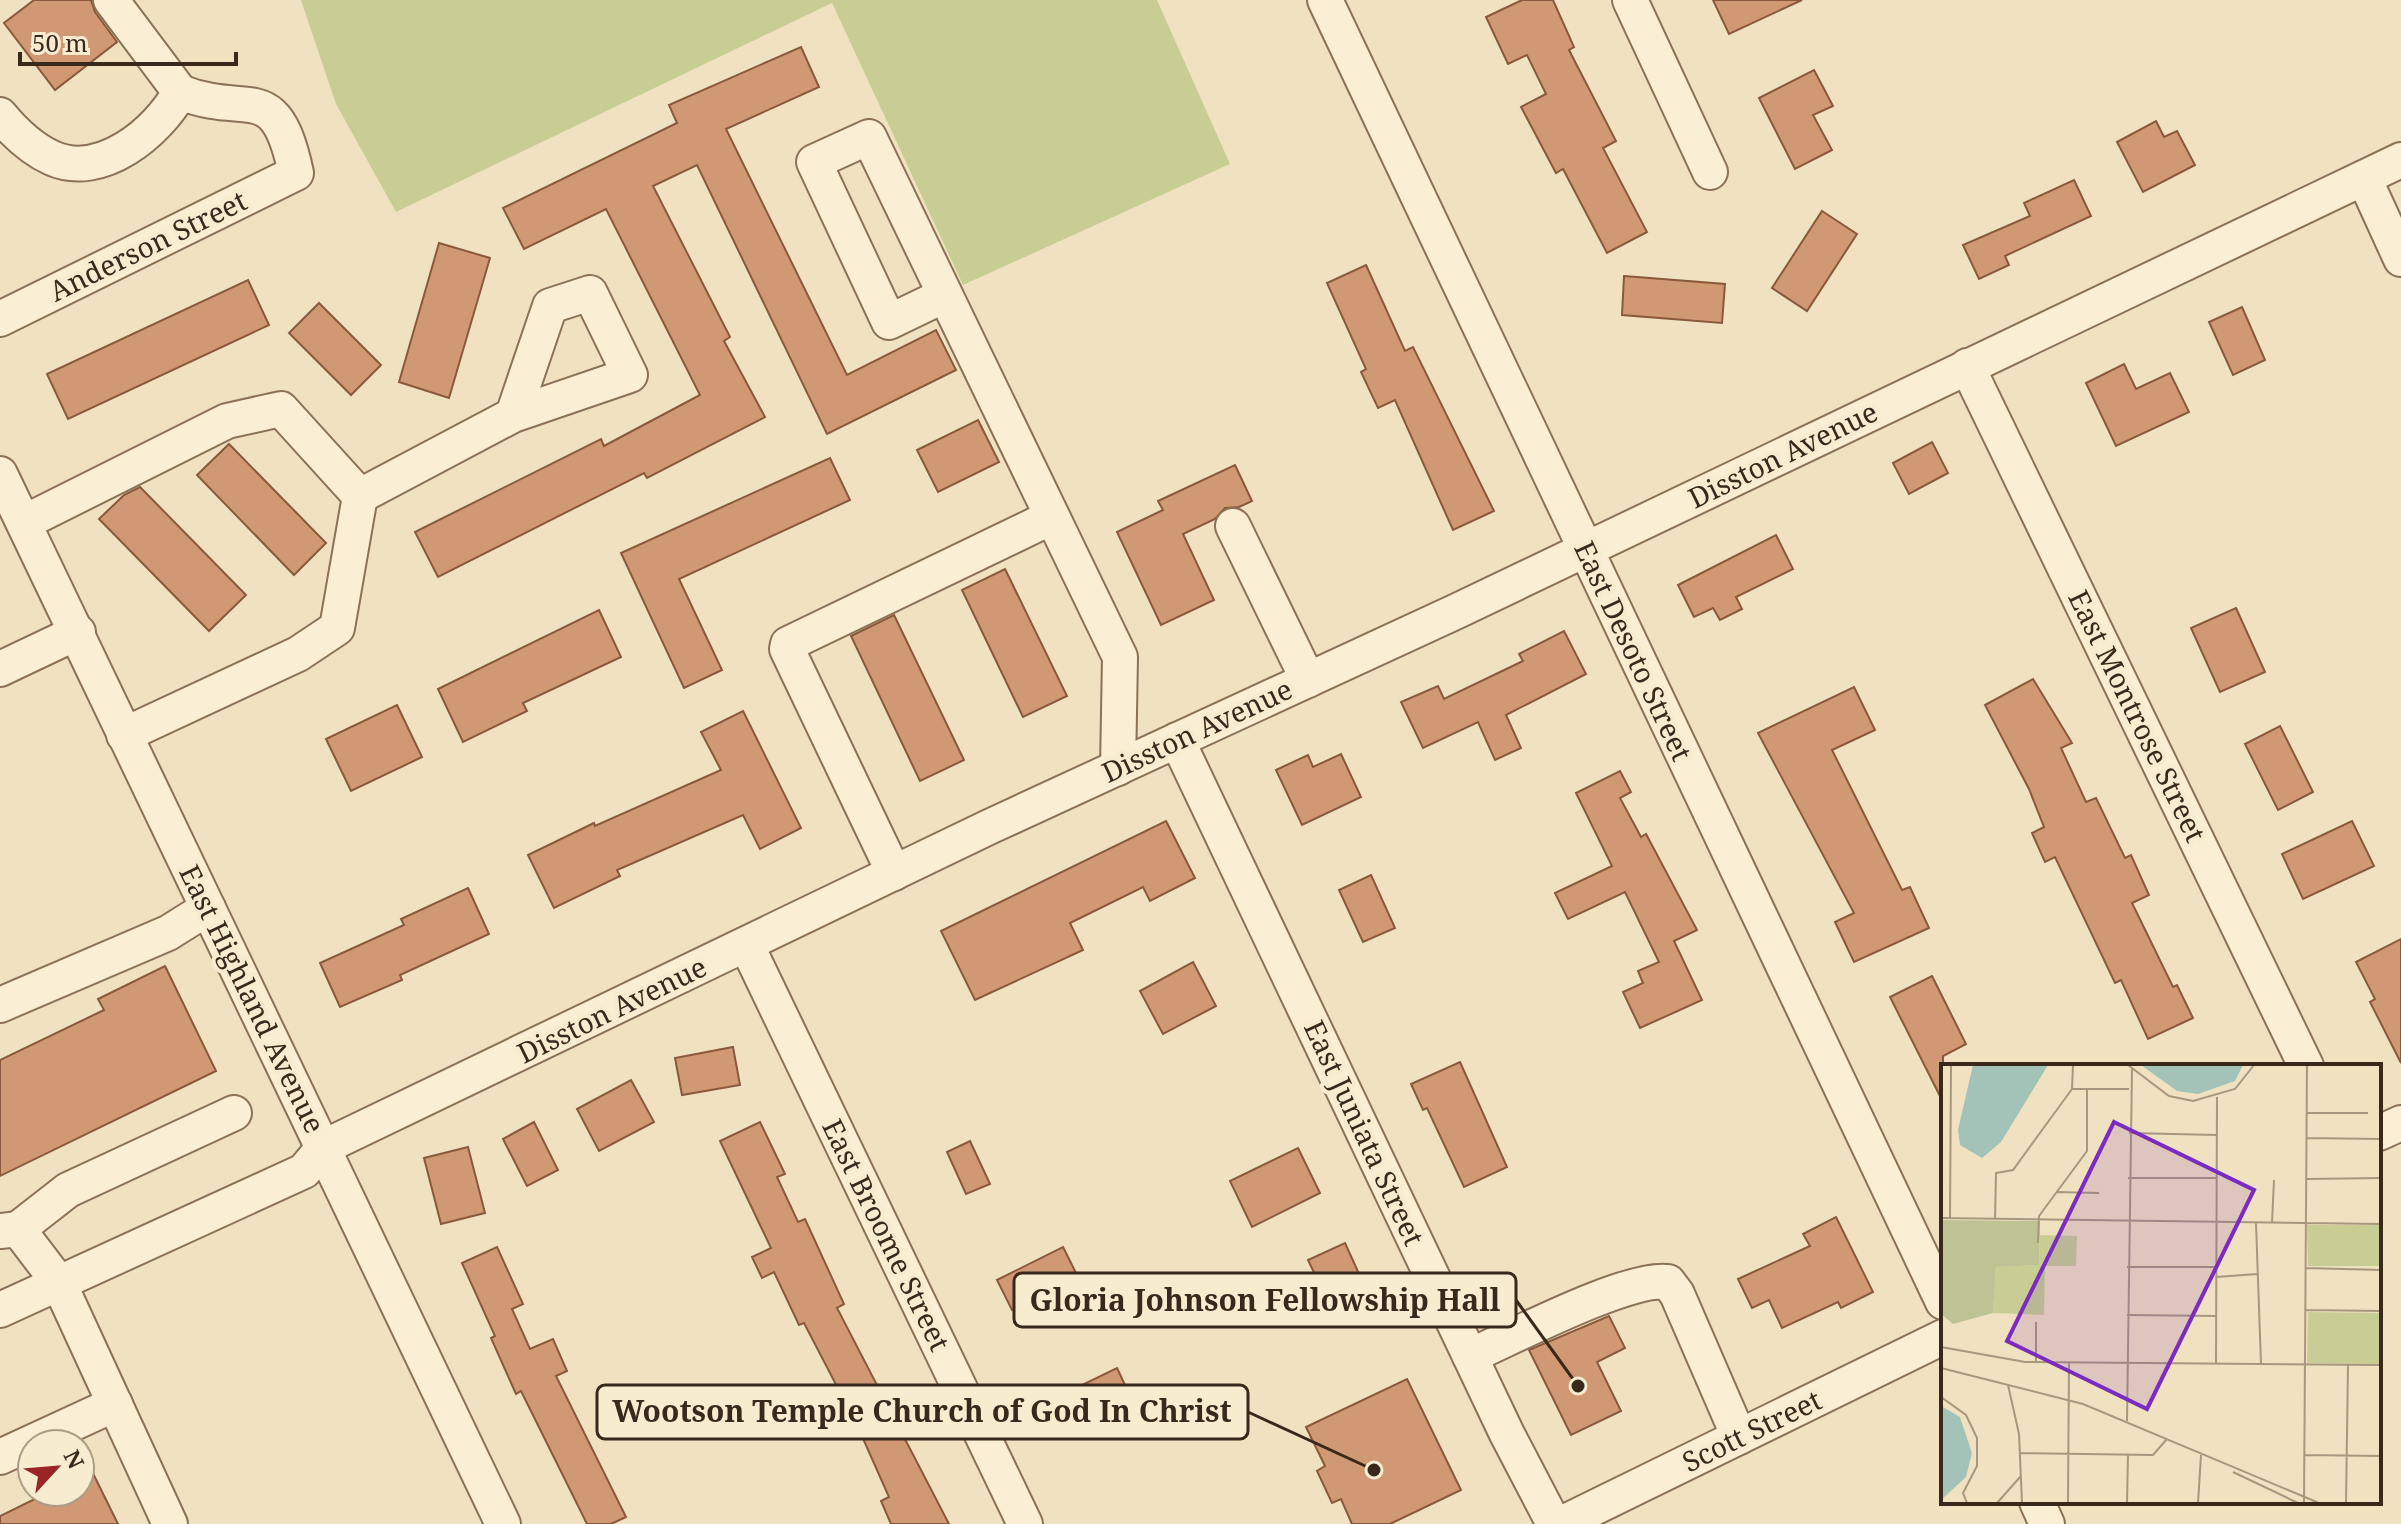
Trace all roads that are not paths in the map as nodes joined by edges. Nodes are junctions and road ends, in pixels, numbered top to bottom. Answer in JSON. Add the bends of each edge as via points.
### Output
{"nodes":[{"id":1,"x":111,"y":0,"type":"edge"},
{"id":2,"x":1325,"y":0,"type":"edge"},
{"id":3,"x":1630,"y":0,"type":"edge"},
{"id":4,"x":180,"y":92,"type":"junction"},
{"id":5,"x":0,"y":115,"type":"edge"},
{"id":6,"x":2401,"y":160,"type":"edge"},
{"id":7,"x":1710,"y":172,"type":"dead end"},
{"id":8,"x":2364,"y":178,"type":"junction"},
{"id":9,"x":2401,"y":259,"type":"edge"},
{"id":10,"x":945,"y":295,"type":"junction"},
{"id":11,"x":0,"y":319,"type":"edge"},
{"id":12,"x":1967,"y":366,"type":"junction"},
{"id":13,"x":513,"y":415,"type":"dead end"},
{"id":14,"x":0,"y":474,"type":"edge"},
{"id":15,"x":360,"y":496,"type":"junction"},
{"id":16,"x":1052,"y":517,"type":"junction"},
{"id":17,"x":25,"y":522,"type":"junction"},
{"id":18,"x":1233,"y":526,"type":"dead end"},
{"id":19,"x":1584,"y":550,"type":"junction"},
{"id":20,"x":78,"y":632,"type":"junction"},
{"id":21,"x":0,"y":669,"type":"edge"},
{"id":22,"x":1308,"y":680,"type":"junction"},
{"id":23,"x":124,"y":735,"type":"junction"},
{"id":24,"x":1177,"y":740,"type":"junction"},
{"id":25,"x":1118,"y":768,"type":"junction"},
{"id":26,"x":894,"y":873,"type":"junction"},
{"id":27,"x":208,"y":908,"type":"junction"},
{"id":28,"x":747,"y":946,"type":"junction"},
{"id":29,"x":0,"y":1005,"type":"edge"},
{"id":30,"x":2305,"y":1064,"type":"edge"},
{"id":31,"x":234,"y":1113,"type":"dead end"},
{"id":32,"x":2401,"y":1123,"type":"edge"},
{"id":33,"x":2381,"y":1132,"type":"edge"},
{"id":34,"x":324,"y":1147,"type":"junction"},
{"id":35,"x":9,"y":1230,"type":"edge"},
{"id":36,"x":59,"y":1283,"type":"junction"},
{"id":37,"x":1941,"y":1298,"type":"edge"},
{"id":38,"x":0,"y":1310,"type":"edge"},
{"id":39,"x":1941,"y":1338,"type":"edge"},
{"id":40,"x":1470,"y":1356,"type":"junction"},
{"id":41,"x":115,"y":1404,"type":"junction"},
{"id":42,"x":1739,"y":1437,"type":"junction"},
{"id":43,"x":0,"y":1457,"type":"edge"},
{"id":44,"x":2038,"y":1504,"type":"edge"},
{"id":45,"x":170,"y":1524,"type":"edge"},
{"id":46,"x":503,"y":1524,"type":"edge"},
{"id":47,"x":1025,"y":1524,"type":"edge"},
{"id":48,"x":1554,"y":1524,"type":"edge"},
{"id":49,"x":1561,"y":1524,"type":"edge"},
{"id":50,"x":2047,"y":1524,"type":"edge"}],
"edges":[{"from":1,"to":4,"type":"street"},
{"from":2,"to":19,"type":"street","name":"East Desoto Street"},
{"from":3,"to":7,"type":"street"},
{"from":4,"to":5,"type":"street","via":[[156,128],[122,149],[85,162],[52,158]]},
{"from":4,"to":11,"type":"street","name":"Anderson Street","via":[[271,112],[282,123],[296,173]]},
{"from":6,"to":8,"type":"street","name":"Disston Avenue"},
{"from":8,"to":9,"type":"street"},
{"from":8,"to":12,"type":"street","name":"Disston Avenue"},
{"from":10,"to":10,"type":"street","via":[[869,137],[814,162],[889,322]]},
{"from":10,"to":16,"type":"street"},
{"from":12,"to":19,"type":"street","name":"Disston Avenue"},
{"from":12,"to":30,"type":"street","name":"East Montrose Street"},
{"from":13,"to":15,"type":"street"},
{"from":14,"to":17,"type":"street","name":"East Highland Avenue"},
{"from":15,"to":17,"type":"street","via":[[281,409],[227,421]]},
{"from":15,"to":23,"type":"street","via":[[337,628],[298,654]]},
{"from":16,"to":25,"type":"street","via":[[1120,657]]},
{"from":16,"to":26,"type":"street","via":[[788,644]]},
{"from":17,"to":20,"type":"street","name":"East Highland Avenue"},
{"from":18,"to":22,"type":"street"},
{"from":19,"to":22,"type":"street","name":"Disston Avenue"},
{"from":19,"to":37,"type":"street","name":"East Desoto Street"},
{"from":20,"to":21,"type":"street"},
{"from":20,"to":23,"type":"street","name":"East Highland Avenue"},
{"from":22,"to":24,"type":"street","name":"Disston Avenue"},
{"from":23,"to":27,"type":"street","name":"East Highland Avenue"},
{"from":24,"to":25,"type":"street","name":"Disston Avenue"},
{"from":24,"to":40,"type":"street","name":"East Juniata Street"},
{"from":25,"to":26,"type":"street","name":"Disston Avenue"},
{"from":26,"to":28,"type":"street","name":"Disston Avenue"},
{"from":27,"to":29,"type":"street","via":[[168,933]]},
{"from":27,"to":34,"type":"street","name":"East Highland Avenue"},
{"from":28,"to":34,"type":"street","name":"Disston Avenue"},
{"from":28,"to":47,"type":"street","name":"East Broome Street"},
{"from":31,"to":35,"type":"street","via":[[68,1190]]},
{"from":32,"to":33,"type":"street"},
{"from":34,"to":36,"type":"street","name":"Disston Avenue","via":[[304,1171]]},
{"from":34,"to":46,"type":"street","name":"East Highland Avenue"},
{"from":35,"to":36,"type":"street"},
{"from":36,"to":38,"type":"street","name":"Disston Avenue"},
{"from":36,"to":41,"type":"street"},
{"from":39,"to":42,"type":"street","name":"Scott Street"},
{"from":40,"to":42,"type":"street","via":[[1618,1292],[1653,1280],[1668,1282]]},
{"from":40,"to":48,"type":"street","name":"East Juniata Street"},
{"from":41,"to":43,"type":"street"},
{"from":41,"to":45,"type":"street"},
{"from":42,"to":49,"type":"street","name":"Scott Street"},
{"from":44,"to":50,"type":"street"}]}
